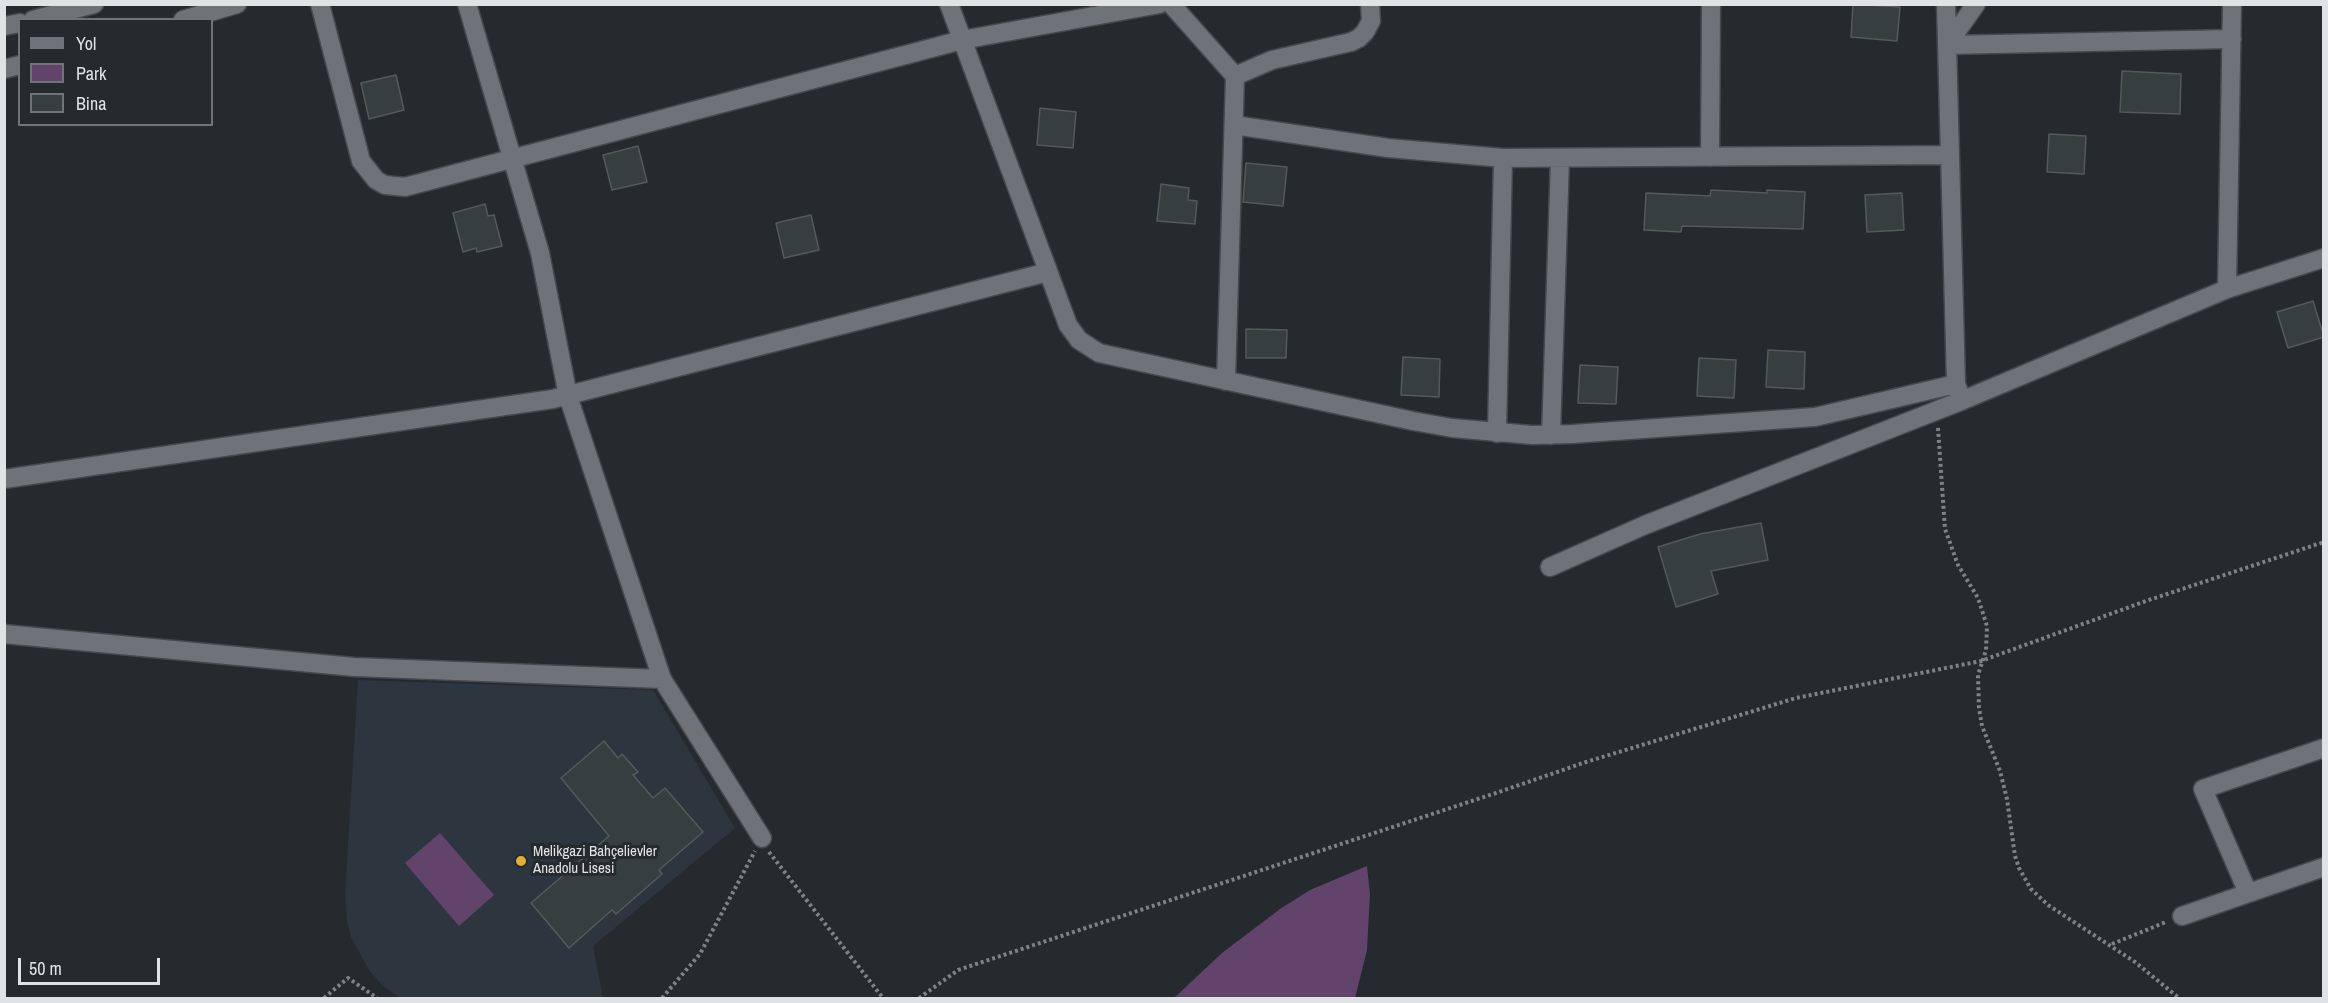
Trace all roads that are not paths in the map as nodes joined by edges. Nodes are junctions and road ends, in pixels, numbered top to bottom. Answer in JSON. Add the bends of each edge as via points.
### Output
{"nodes":[{"id":1,"x":94,"y":4,"type":"edge"},
{"id":2,"x":237,"y":4,"type":"edge"},
{"id":3,"x":320,"y":4,"type":"edge"},
{"id":4,"x":467,"y":4,"type":"edge"},
{"id":5,"x":949,"y":4,"type":"edge"},
{"id":6,"x":1160,"y":4,"type":"edge"},
{"id":7,"x":1171,"y":4,"type":"edge"},
{"id":8,"x":1370,"y":4,"type":"edge"},
{"id":9,"x":1711,"y":4,"type":"edge"},
{"id":10,"x":1946,"y":4,"type":"edge"},
{"id":11,"x":1976,"y":4,"type":"edge"},
{"id":12,"x":2232,"y":4,"type":"edge"},
{"id":13,"x":41,"y":18,"type":"edge"},
{"id":14,"x":190,"y":18,"type":"edge"},
{"id":15,"x":2232,"y":39,"type":"junction"},
{"id":16,"x":962,"y":40,"type":"junction"},
{"id":17,"x":1947,"y":45,"type":"junction"},
{"id":18,"x":1235,"y":76,"type":"junction"},
{"id":19,"x":1234,"y":125,"type":"junction"},
{"id":20,"x":1950,"y":155,"type":"junction"},
{"id":21,"x":1710,"y":157,"type":"junction"},
{"id":22,"x":1503,"y":158,"type":"junction"},
{"id":23,"x":1560,"y":158,"type":"junction"},
{"id":24,"x":512,"y":159,"type":"junction"},
{"id":25,"x":2324,"y":258,"type":"edge"},
{"id":26,"x":1048,"y":272,"type":"junction"},
{"id":27,"x":2227,"y":289,"type":"junction"},
{"id":28,"x":1226,"y":381,"type":"junction"},
{"id":29,"x":1959,"y":392,"type":"junction"},
{"id":30,"x":568,"y":396,"type":"junction"},
{"id":31,"x":1497,"y":433,"type":"junction"},
{"id":32,"x":1551,"y":435,"type":"junction"},
{"id":33,"x":4,"y":479,"type":"edge"},
{"id":34,"x":1550,"y":567,"type":"dead end"},
{"id":35,"x":4,"y":633,"type":"edge"},
{"id":36,"x":662,"y":679,"type":"junction"},
{"id":37,"x":2324,"y":748,"type":"edge"},
{"id":38,"x":761,"y":839,"type":"road end"},
{"id":39,"x":2324,"y":867,"type":"edge"},
{"id":40,"x":2248,"y":893,"type":"junction"},
{"id":41,"x":2182,"y":916,"type":"road end"}],
"edges":[{"from":1,"to":13,"type":"street"},
{"from":2,"to":14,"type":"street"},
{"from":3,"to":24,"type":"street","via":[[361,161],[376,180],[405,187]]},
{"from":4,"to":24,"type":"street"},
{"from":5,"to":16,"type":"street"},
{"from":6,"to":16,"type":"street"},
{"from":7,"to":18,"type":"street"},
{"from":8,"to":18,"type":"street","via":[[1371,21],[1359,38],[1272,60]]},
{"from":9,"to":21,"type":"street"},
{"from":10,"to":17,"type":"street"},
{"from":11,"to":17,"type":"street"},
{"from":12,"to":15,"type":"street"},
{"from":15,"to":17,"type":"street"},
{"from":15,"to":27,"type":"street"},
{"from":16,"to":24,"type":"street"},
{"from":16,"to":26,"type":"street"},
{"from":17,"to":20,"type":"street"},
{"from":18,"to":19,"type":"street"},
{"from":19,"to":22,"type":"street","via":[[1388,148]]},
{"from":19,"to":28,"type":"street"},
{"from":20,"to":21,"type":"street"},
{"from":20,"to":29,"type":"street"},
{"from":21,"to":23,"type":"street"},
{"from":22,"to":23,"type":"street"},
{"from":22,"to":31,"type":"street"},
{"from":23,"to":32,"type":"street"},
{"from":24,"to":30,"type":"street","via":[[540,253]]},
{"from":25,"to":27,"type":"street"},
{"from":26,"to":28,"type":"street","via":[[1068,325],[1087,346],[1111,357]]},
{"from":26,"to":30,"type":"street"},
{"from":27,"to":29,"type":"street"},
{"from":28,"to":31,"type":"street","via":[[1413,422]]},
{"from":29,"to":32,"type":"street","via":[[1815,417]]},
{"from":29,"to":34,"type":"street","via":[[1937,410],[1645,525]]},
{"from":30,"to":33,"type":"street"},
{"from":30,"to":36,"type":"street"},
{"from":31,"to":32,"type":"street"},
{"from":35,"to":36,"type":"street","via":[[354,667]]},
{"from":36,"to":38,"type":"street"},
{"from":37,"to":40,"type":"street","via":[[2203,789]]},
{"from":39,"to":40,"type":"street"},
{"from":40,"to":41,"type":"street"}]}
